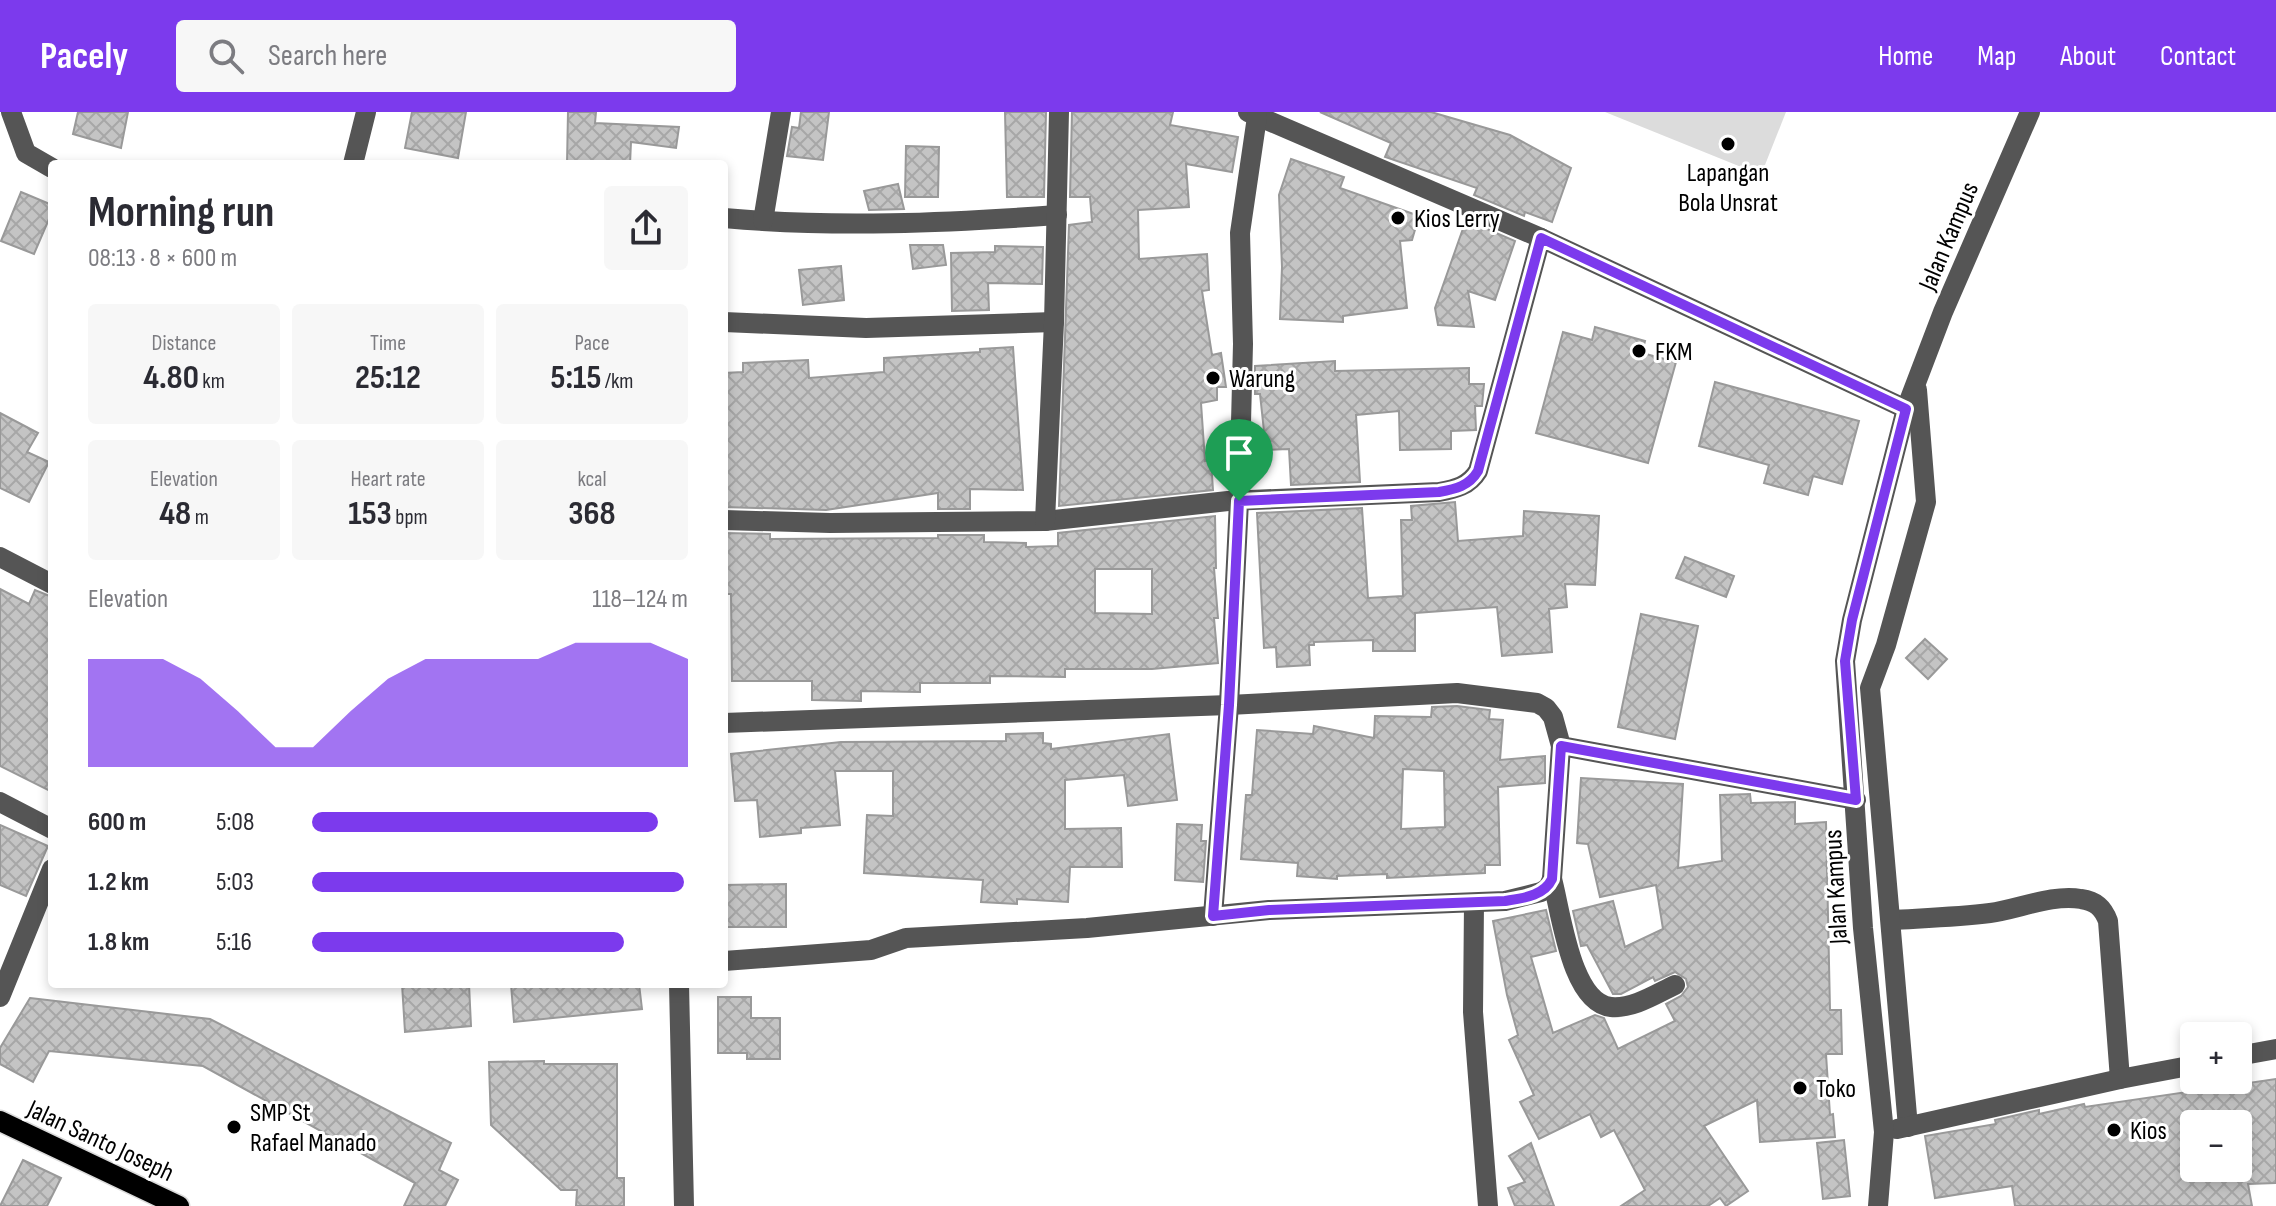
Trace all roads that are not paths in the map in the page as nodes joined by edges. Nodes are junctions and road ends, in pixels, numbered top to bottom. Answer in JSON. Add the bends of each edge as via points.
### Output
{"nodes":[{"id":1,"x":11,"y":112,"type":"edge"},
{"id":2,"x":366,"y":112,"type":"edge"},
{"id":3,"x":781,"y":112,"type":"edge"},
{"id":4,"x":1059,"y":112,"type":"edge"},
{"id":5,"x":2030,"y":112,"type":"edge"},
{"id":6,"x":1252,"y":114,"type":"edge"},
{"id":7,"x":354,"y":160,"type":"edge"},
{"id":8,"x":48,"y":166,"type":"edge"},
{"id":9,"x":1057,"y":215,"type":"junction"},
{"id":10,"x":728,"y":218,"type":"edge"},
{"id":11,"x":763,"y":221,"type":"junction"},
{"id":12,"x":1541,"y":238,"type":"junction"},
{"id":13,"x":728,"y":322,"type":"edge"},
{"id":14,"x":1054,"y":322,"type":"junction"},
{"id":15,"x":1916,"y":382,"type":"junction"},
{"id":16,"x":1906,"y":409,"type":"junction"},
{"id":17,"x":1239,"y":501,"type":"junction"},
{"id":18,"x":728,"y":520,"type":"edge"},
{"id":19,"x":1045,"y":521,"type":"junction"},
{"id":20,"x":0,"y":557,"type":"edge"},
{"id":21,"x":48,"y":582,"type":"edge"},
{"id":22,"x":1229,"y":705,"type":"junction"},
{"id":23,"x":728,"y":723,"type":"edge"},
{"id":24,"x":1561,"y":746,"type":"junction"},
{"id":25,"x":1856,"y":800,"type":"junction"},
{"id":26,"x":0,"y":802,"type":"edge"},
{"id":27,"x":48,"y":827,"type":"edge"},
{"id":28,"x":48,"y":879,"type":"edge"},
{"id":29,"x":1552,"y":879,"type":"junction"},
{"id":30,"x":1474,"y":903,"type":"junction"},
{"id":31,"x":1213,"y":916,"type":"junction"},
{"id":32,"x":1892,"y":920,"type":"junction"},
{"id":33,"x":728,"y":961,"type":"edge"},
{"id":34,"x":1675,"y":985,"type":"dead end"},
{"id":35,"x":679,"y":988,"type":"edge"},
{"id":36,"x":0,"y":997,"type":"edge"},
{"id":37,"x":2276,"y":1049,"type":"edge"},
{"id":38,"x":2252,"y":1053,"type":"edge"},
{"id":39,"x":2180,"y":1068,"type":"edge"},
{"id":40,"x":2120,"y":1079,"type":"junction"},
{"id":41,"x":0,"y":1121,"type":"edge"},
{"id":42,"x":1908,"y":1127,"type":"junction"},
{"id":43,"x":1884,"y":1132,"type":"junction"},
{"id":44,"x":179,"y":1206,"type":"edge"},
{"id":45,"x":684,"y":1206,"type":"edge"},
{"id":46,"x":1488,"y":1206,"type":"edge"},
{"id":47,"x":1878,"y":1206,"type":"edge"}],
"edges":[{"from":1,"to":8,"type":"street","via":[[26,153]]},
{"from":2,"to":7,"type":"street"},
{"from":3,"to":11,"type":"street"},
{"from":4,"to":9,"type":"street"},
{"from":5,"to":15,"type":"street","name":"Jalan Kampus"},
{"from":6,"to":12,"type":"street"},
{"from":6,"to":17,"type":"street","via":[[1240,233]]},
{"from":9,"to":11,"type":"street","via":[[949,223]]},
{"from":9,"to":14,"type":"street"},
{"from":10,"to":11,"type":"street"},
{"from":12,"to":16,"type":"street"},
{"from":12,"to":17,"type":"street","via":[[1473,478],[1439,492]]},
{"from":13,"to":14,"type":"street","via":[[866,328]]},
{"from":14,"to":19,"type":"street"},
{"from":15,"to":16,"type":"street","name":"Jalan Kampus"},
{"from":15,"to":32,"type":"street","name":"Jalan Kampus","via":[[1926,502],[1870,688]]},
{"from":16,"to":25,"type":"street","name":"Jalan Kampus","via":[[1845,661]]},
{"from":17,"to":19,"type":"street"},
{"from":17,"to":22,"type":"street"},
{"from":18,"to":19,"type":"street"},
{"from":20,"to":21,"type":"street"},
{"from":22,"to":23,"type":"street"},
{"from":22,"to":24,"type":"street","via":[[1457,693],[1524,700],[1546,708]]},
{"from":22,"to":31,"type":"street"},
{"from":24,"to":25,"type":"street"},
{"from":24,"to":29,"type":"street"},
{"from":25,"to":43,"type":"street","name":"Jalan Kampus"},
{"from":26,"to":27,"type":"street"},
{"from":28,"to":36,"type":"street"},
{"from":29,"to":30,"type":"street","via":[[1541,892]]},
{"from":29,"to":34,"type":"street","via":[[1578,979],[1592,1001],[1627,1006]]},
{"from":30,"to":31,"type":"street"},
{"from":30,"to":46,"type":"street","via":[[1473,1012]]},
{"from":31,"to":33,"type":"street","via":[[906,938],[871,950]]},
{"from":32,"to":40,"type":"street","via":[[1990,913],[2069,897],[2098,905],[2108,921]]},
{"from":32,"to":42,"type":"street","name":"Jalan Kampus"},
{"from":35,"to":45,"type":"street"},
{"from":37,"to":38,"type":"street"},
{"from":39,"to":40,"type":"street"},
{"from":40,"to":42,"type":"street"},
{"from":41,"to":44,"type":"main road","name":"Jalan Santo Joseph"},
{"from":42,"to":43,"type":"street"},
{"from":43,"to":47,"type":"street","name":"Jalan Kampus"}]}
